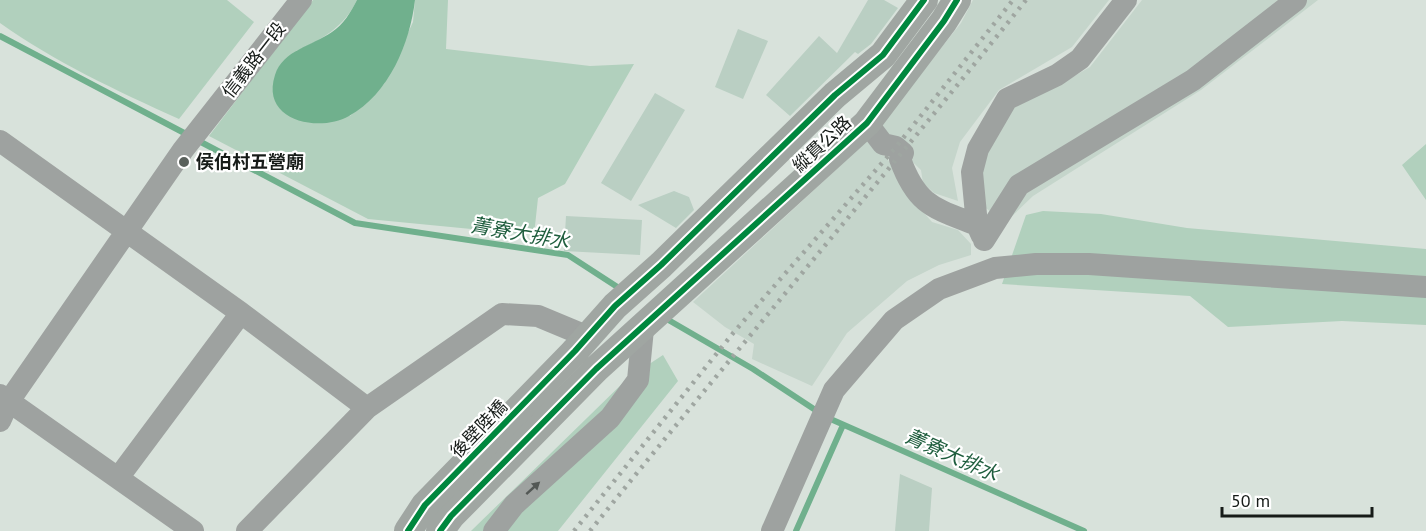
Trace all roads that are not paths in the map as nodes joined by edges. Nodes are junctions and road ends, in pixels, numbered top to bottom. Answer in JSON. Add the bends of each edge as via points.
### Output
{"nodes":[{"id":1,"x":301,"y":0,"type":"edge"},
{"id":2,"x":924,"y":0,"type":"edge"},
{"id":3,"x":957,"y":0,"type":"edge"},
{"id":4,"x":1126,"y":0,"type":"edge"},
{"id":5,"x":1296,"y":0,"type":"edge"},
{"id":6,"x":867,"y":123,"type":"junction"},
{"id":7,"x":0,"y":141,"type":"edge"},
{"id":8,"x":126,"y":231,"type":"junction"},
{"id":9,"x":980,"y":232,"type":"junction"},
{"id":10,"x":995,"y":268,"type":"junction"},
{"id":11,"x":1426,"y":287,"type":"edge"},
{"id":12,"x":242,"y":313,"type":"junction"},
{"id":13,"x":643,"y":329,"type":"junction"},
{"id":14,"x":586,"y":352,"type":"junction"},
{"id":15,"x":3,"y":406,"type":"edge"},
{"id":16,"x":367,"y":408,"type":"junction"},
{"id":17,"x":118,"y":478,"type":"junction"},
{"id":18,"x":192,"y":531,"type":"edge"},
{"id":19,"x":247,"y":531,"type":"edge"},
{"id":20,"x":395,"y":531,"type":"edge"},
{"id":21,"x":408,"y":531,"type":"edge"},
{"id":22,"x":440,"y":531,"type":"edge"},
{"id":23,"x":494,"y":531,"type":"edge"},
{"id":24,"x":772,"y":531,"type":"edge"}],
"edges":[{"from":1,"to":8,"type":"street","name":"信義路一段","via":[[183,150]]},
{"from":2,"to":14,"type":"main road","name":"縱貫公路","via":[[883,55],[835,95],[615,306]]},
{"from":3,"to":6,"type":"main road","name":"縱貫公路"},
{"from":4,"to":9,"type":"street","via":[[1080,59],[1007,99],[978,150],[972,172]]},
{"from":5,"to":9,"type":"street","via":[[1193,80],[1019,185]]},
{"from":6,"to":9,"type":"street","via":[[883,144],[903,153],[900,159],[907,178],[927,204]]},
{"from":6,"to":13,"type":"main road","name":"縱貫公路"},
{"from":7,"to":8,"type":"street"},
{"from":8,"to":12,"type":"street"},
{"from":8,"to":15,"type":"street","name":"信義路一段"},
{"from":9,"to":10,"type":"street"},
{"from":10,"to":11,"type":"street","via":[[1089,264]]},
{"from":10,"to":24,"type":"street","via":[[939,289],[894,320],[834,390]]},
{"from":12,"to":16,"type":"street"},
{"from":12,"to":17,"type":"street"},
{"from":13,"to":14,"type":"main road"},
{"from":23,"to":13,"type":"street","one_way":true,"via":[[514,505],[610,418],[638,380]]},
{"from":14,"to":16,"type":"street","via":[[538,316],[502,314]]},
{"from":14,"to":20,"type":"street","via":[[572,356],[522,394],[414,504]]},
{"from":14,"to":21,"type":"main road","name":"後壁陸橋","bridge":true,"via":[[425,505]]},
{"from":14,"to":22,"type":"main road"},
{"from":15,"to":17,"type":"street"},
{"from":16,"to":19,"type":"street"},
{"from":17,"to":18,"type":"street"}]}
